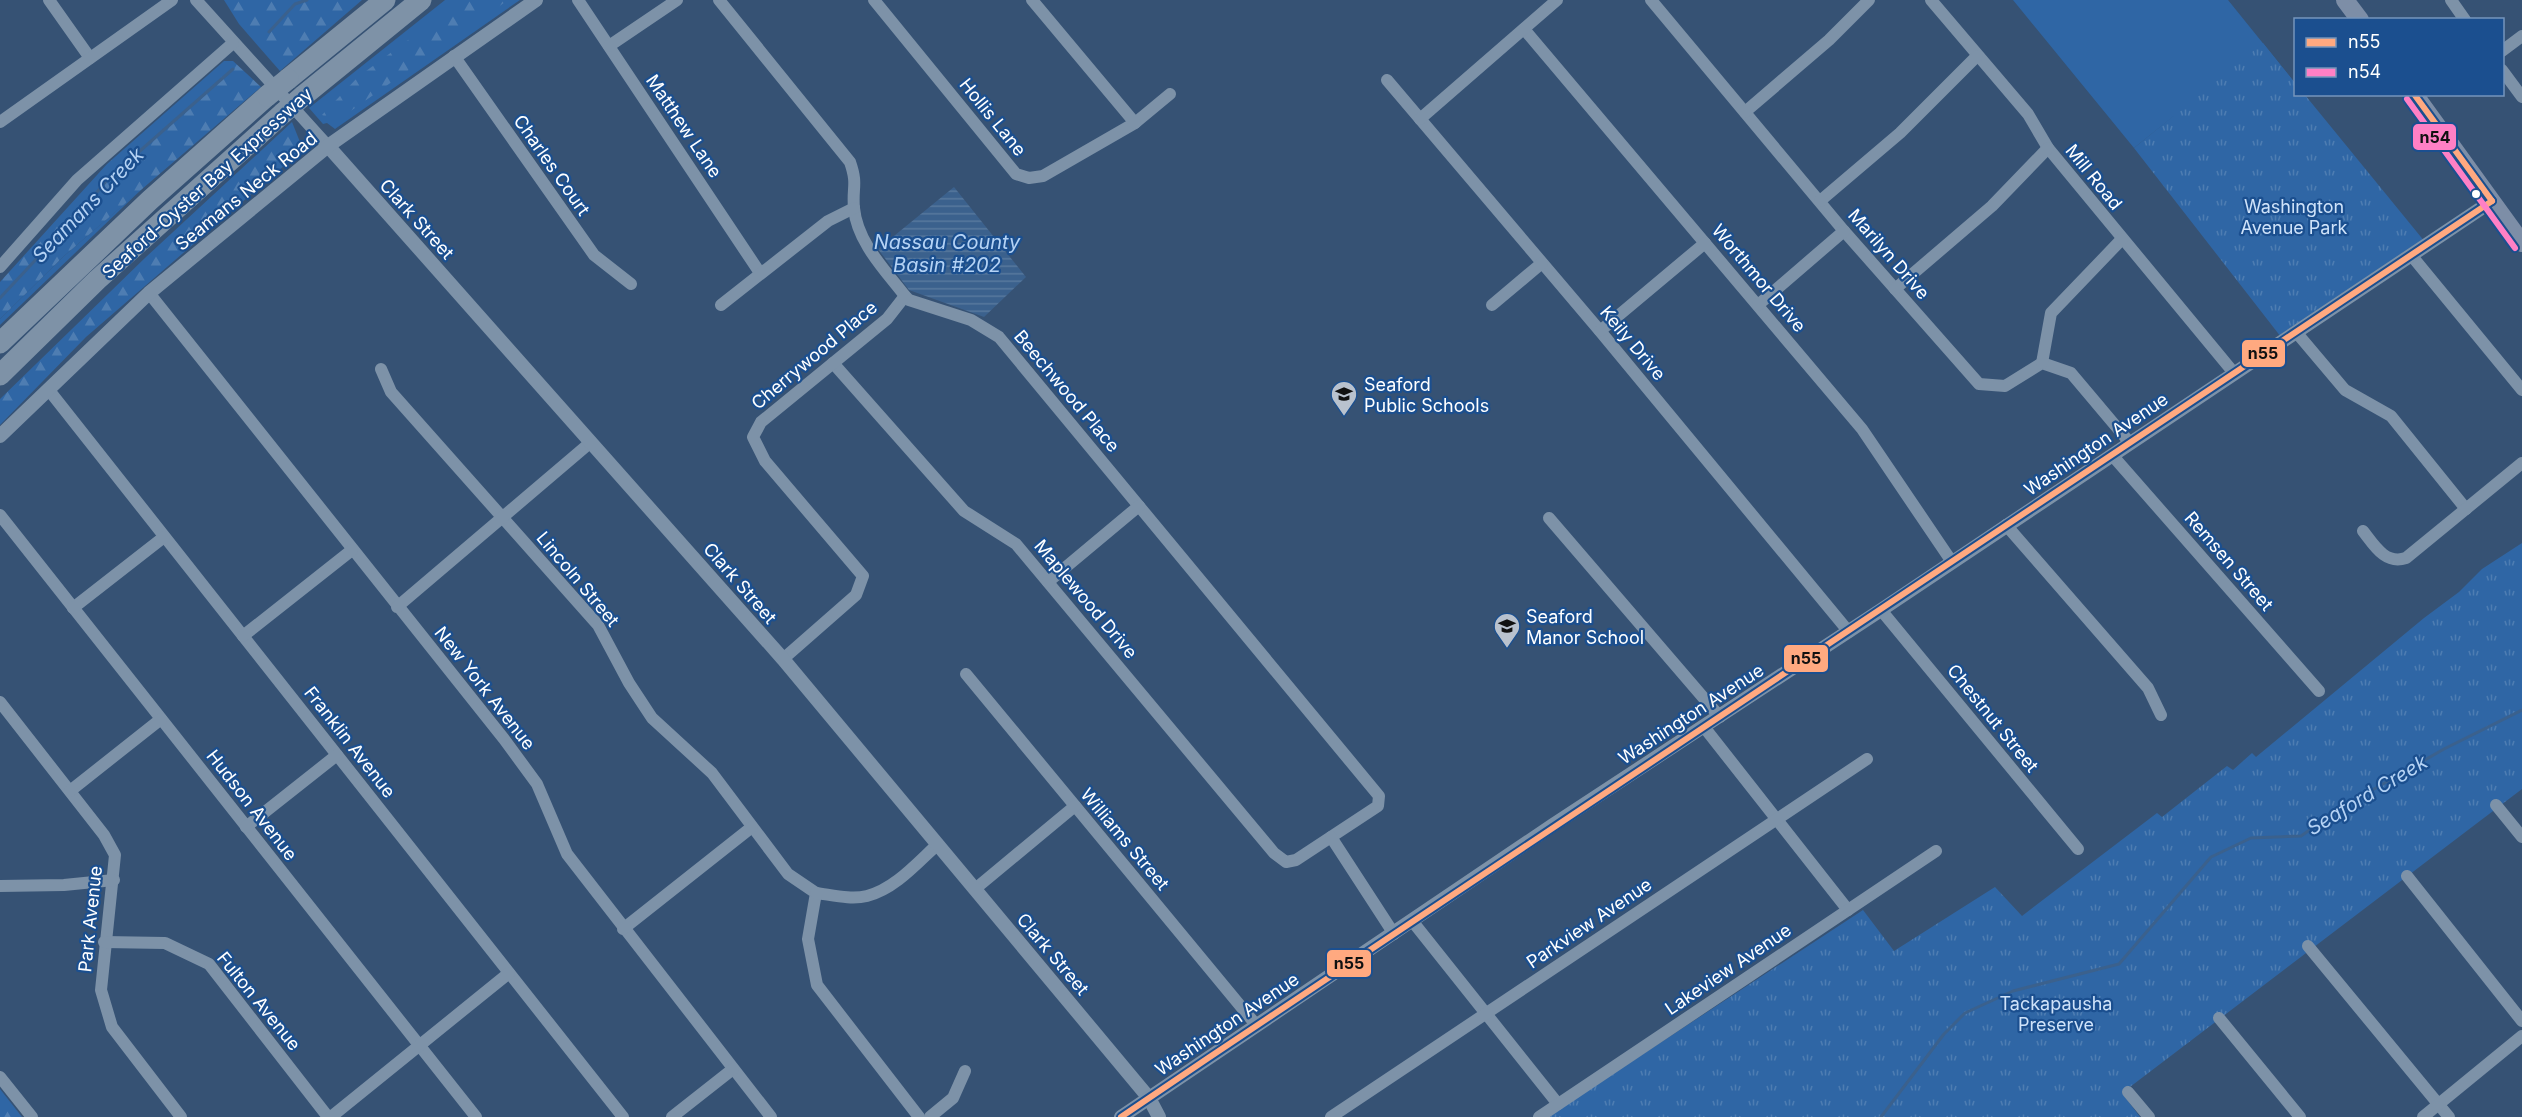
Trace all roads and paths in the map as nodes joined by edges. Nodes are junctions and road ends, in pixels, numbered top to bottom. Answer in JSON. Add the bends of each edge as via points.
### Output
{"nodes":[{"id":1,"x":49,"y":0,"type":"edge"},
{"id":2,"x":172,"y":0,"type":"edge"},
{"id":3,"x":196,"y":0,"type":"edge"},
{"id":4,"x":385,"y":0,"type":"edge"},
{"id":5,"x":422,"y":0,"type":"edge"},
{"id":6,"x":536,"y":0,"type":"edge"},
{"id":7,"x":578,"y":0,"type":"edge"},
{"id":8,"x":677,"y":0,"type":"edge"},
{"id":9,"x":719,"y":0,"type":"edge"},
{"id":10,"x":874,"y":0,"type":"edge"},
{"id":11,"x":1032,"y":0,"type":"edge"},
{"id":12,"x":1557,"y":0,"type":"edge"},
{"id":13,"x":1651,"y":0,"type":"edge"},
{"id":14,"x":1869,"y":0,"type":"edge"},
{"id":15,"x":1931,"y":0,"type":"edge"},
{"id":16,"x":2346,"y":0,"type":"edge"},
{"id":17,"x":2451,"y":0,"type":"edge"},
{"id":18,"x":2359,"y":18,"type":"edge"},
{"id":19,"x":2464,"y":18,"type":"edge"},
{"id":20,"x":1524,"y":29,"type":"junction"},
{"id":21,"x":2522,"y":36,"type":"edge"},
{"id":22,"x":232,"y":43,"type":"junction"},
{"id":23,"x":609,"y":46,"type":"junction"},
{"id":24,"x":2504,"y":50,"type":"edge"},
{"id":25,"x":454,"y":56,"type":"junction"},
{"id":26,"x":1977,"y":56,"type":"junction"},
{"id":27,"x":90,"y":58,"type":"junction"},
{"id":28,"x":2504,"y":73,"type":"edge"},
{"id":29,"x":1387,"y":80,"type":"dead end"},
{"id":30,"x":276,"y":88,"type":"junction"},
{"id":31,"x":1170,"y":94,"type":"dead end"},
{"id":32,"x":2415,"y":96,"type":"edge"},
{"id":33,"x":2522,"y":97,"type":"edge"},
{"id":34,"x":1745,"y":112,"type":"junction"},
{"id":35,"x":1420,"y":118,"type":"junction"},
{"id":36,"x":0,"y":122,"type":"edge"},
{"id":37,"x":1135,"y":123,"type":"junction"},
{"id":38,"x":328,"y":146,"type":"junction"},
{"id":39,"x":2048,"y":148,"type":"junction"},
{"id":40,"x":1820,"y":201,"type":"junction"},
{"id":41,"x":2492,"y":201,"type":"junction"},
{"id":42,"x":854,"y":208,"type":"junction"},
{"id":43,"x":1844,"y":231,"type":"junction"},
{"id":44,"x":2122,"y":239,"type":"junction"},
{"id":45,"x":1705,"y":243,"type":"junction"},
{"id":46,"x":2522,"y":243,"type":"edge"},
{"id":47,"x":2411,"y":255,"type":"junction"},
{"id":48,"x":1542,"y":263,"type":"junction"},
{"id":49,"x":0,"y":267,"type":"edge"},
{"id":50,"x":760,"y":273,"type":"junction"},
{"id":51,"x":631,"y":284,"type":"dead end"},
{"id":52,"x":1895,"y":289,"type":"junction"},
{"id":53,"x":149,"y":293,"type":"junction"},
{"id":54,"x":905,"y":296,"type":"junction"},
{"id":55,"x":721,"y":305,"type":"dead end"},
{"id":56,"x":1492,"y":305,"type":"dead end"},
{"id":57,"x":1758,"y":305,"type":"junction"},
{"id":58,"x":1600,"y":331,"type":"junction"},
{"id":59,"x":2296,"y":332,"type":"junction"},
{"id":60,"x":0,"y":343,"type":"edge"},
{"id":61,"x":833,"y":363,"type":"junction"},
{"id":62,"x":2042,"y":363,"type":"junction"},
{"id":63,"x":381,"y":369,"type":"dead end"},
{"id":64,"x":2234,"y":373,"type":"junction"},
{"id":65,"x":0,"y":375,"type":"edge"},
{"id":66,"x":48,"y":389,"type":"junction"},
{"id":67,"x":2522,"y":390,"type":"edge"},
{"id":68,"x":0,"y":436,"type":"edge"},
{"id":69,"x":591,"y":441,"type":"junction"},
{"id":70,"x":2130,"y":443,"type":"junction"},
{"id":71,"x":2112,"y":455,"type":"junction"},
{"id":72,"x":2522,"y":463,"type":"edge"},
{"id":73,"x":1139,"y":506,"type":"junction"},
{"id":74,"x":2466,"y":508,"type":"junction"},
{"id":75,"x":0,"y":515,"type":"edge"},
{"id":76,"x":1549,"y":518,"type":"dead end"},
{"id":77,"x":503,"y":519,"type":"junction"},
{"id":78,"x":2006,"y":525,"type":"junction"},
{"id":79,"x":2363,"y":531,"type":"dead end"},
{"id":80,"x":164,"y":537,"type":"junction"},
{"id":81,"x":352,"y":550,"type":"junction"},
{"id":82,"x":1952,"y":562,"type":"junction"},
{"id":83,"x":1048,"y":582,"type":"junction"},
{"id":84,"x":398,"y":607,"type":"junction"},
{"id":85,"x":73,"y":608,"type":"junction"},
{"id":86,"x":1881,"y":610,"type":"junction"},
{"id":87,"x":1849,"y":632,"type":"junction"},
{"id":88,"x":243,"y":636,"type":"junction"},
{"id":89,"x":783,"y":659,"type":"junction"},
{"id":90,"x":966,"y":674,"type":"dead end"},
{"id":91,"x":2319,"y":691,"type":"dead end"},
{"id":92,"x":0,"y":702,"type":"edge"},
{"id":93,"x":2161,"y":715,"type":"dead end"},
{"id":94,"x":1720,"y":717,"type":"junction"},
{"id":95,"x":161,"y":719,"type":"junction"},
{"id":96,"x":1704,"y":727,"type":"junction"},
{"id":97,"x":337,"y":755,"type":"junction"},
{"id":98,"x":1866,"y":759,"type":"dead end"},
{"id":99,"x":70,"y":791,"type":"junction"},
{"id":100,"x":2496,"y":805,"type":"dead end"},
{"id":101,"x":1075,"y":806,"type":"junction"},
{"id":102,"x":1776,"y":819,"type":"junction"},
{"id":103,"x":246,"y":827,"type":"junction"},
{"id":104,"x":752,"y":827,"type":"junction"},
{"id":105,"x":1331,"y":837,"type":"junction"},
{"id":106,"x":2522,"y":837,"type":"edge"},
{"id":107,"x":938,"y":844,"type":"junction"},
{"id":108,"x":2078,"y":849,"type":"dead end"},
{"id":109,"x":1936,"y":851,"type":"dead end"},
{"id":110,"x":2407,"y":876,"type":"dead end"},
{"id":111,"x":114,"y":880,"type":"junction"},
{"id":112,"x":0,"y":886,"type":"edge"},
{"id":113,"x":975,"y":889,"type":"junction"},
{"id":114,"x":816,"y":893,"type":"junction"},
{"id":115,"x":1848,"y":910,"type":"junction"},
{"id":116,"x":1413,"y":922,"type":"junction"},
{"id":117,"x":623,"y":929,"type":"junction"},
{"id":118,"x":1394,"y":934,"type":"junction"},
{"id":119,"x":104,"y":942,"type":"junction"},
{"id":120,"x":2308,"y":945,"type":"dead end"},
{"id":121,"x":509,"y":973,"type":"junction"},
{"id":122,"x":1486,"y":1013,"type":"junction"},
{"id":123,"x":2219,"y":1018,"type":"dead end"},
{"id":124,"x":2522,"y":1022,"type":"edge"},
{"id":125,"x":1257,"y":1026,"type":"junction"},
{"id":126,"x":2522,"y":1036,"type":"edge"},
{"id":127,"x":419,"y":1046,"type":"junction"},
{"id":128,"x":733,"y":1068,"type":"junction"},
{"id":129,"x":965,"y":1071,"type":"dead end"},
{"id":130,"x":0,"y":1077,"type":"edge"},
{"id":131,"x":2128,"y":1092,"type":"dead end"},
{"id":132,"x":1149,"y":1098,"type":"junction"},
{"id":133,"x":1558,"y":1104,"type":"junction"},
{"id":134,"x":2438,"y":1104,"type":"junction"},
{"id":135,"x":32,"y":1117,"type":"edge"},
{"id":136,"x":182,"y":1117,"type":"edge"},
{"id":137,"x":330,"y":1117,"type":"edge"},
{"id":138,"x":476,"y":1117,"type":"edge"},
{"id":139,"x":623,"y":1117,"type":"edge"},
{"id":140,"x":672,"y":1117,"type":"edge"},
{"id":141,"x":771,"y":1117,"type":"edge"},
{"id":142,"x":919,"y":1117,"type":"edge"},
{"id":143,"x":930,"y":1117,"type":"edge"},
{"id":144,"x":1121,"y":1117,"type":"edge"},
{"id":145,"x":1159,"y":1117,"type":"edge"},
{"id":146,"x":1331,"y":1117,"type":"edge"},
{"id":147,"x":1539,"y":1117,"type":"edge"},
{"id":148,"x":2149,"y":1117,"type":"edge"},
{"id":149,"x":2300,"y":1117,"type":"edge"},
{"id":150,"x":2423,"y":1117,"type":"edge"},
{"id":151,"x":2449,"y":1117,"type":"edge"}],
"edges":[{"from":1,"to":27,"type":"street"},
{"from":2,"to":27,"type":"street"},
{"from":3,"to":22,"type":"street","name":"Clark Street"},
{"from":4,"to":30,"type":"highway","name":"Seaford-Oyster Bay Expressway"},
{"from":5,"to":65,"type":"highway","name":"Seaford-Oyster Bay Expressway","bridge":true,"via":[[283,113],[131,249]]},
{"from":6,"to":25,"type":"street","name":"Seamans Neck Road"},
{"from":7,"to":23,"type":"street","name":"Matthew Lane"},
{"from":8,"to":23,"type":"street"},
{"from":9,"to":42,"type":"street","via":[[850,162],[856,181]]},
{"from":10,"to":37,"type":"street","name":"Hollis Lane","via":[[1016,174],[1029,178],[1043,176]]},
{"from":11,"to":37,"type":"street"},
{"from":12,"to":20,"type":"street"},
{"from":13,"to":34,"type":"street","name":"Marilyn Drive"},
{"from":14,"to":34,"type":"street"},
{"from":15,"to":26,"type":"street","name":"Mill Road"},
{"from":16,"to":18,"type":"main road"},
{"from":17,"to":19,"type":"street"},
{"from":20,"to":35,"type":"street"},
{"from":20,"to":45,"type":"street","name":"Worthmor Drive"},
{"from":21,"to":24,"type":"street"},
{"from":22,"to":30,"type":"street","name":"Clark Street"},
{"from":22,"to":49,"type":"street","via":[[77,180]]},
{"from":23,"to":50,"type":"street","name":"Matthew Lane"},
{"from":25,"to":38,"type":"street","name":"Seamans Neck Road"},
{"from":25,"to":51,"type":"street","name":"Charles Court","via":[[594,255]]},
{"from":26,"to":39,"type":"street","name":"Mill Road","via":[[2028,114]]},
{"from":26,"to":40,"type":"street","via":[[1900,133]]},
{"from":27,"to":36,"type":"street"},
{"from":28,"to":33,"type":"street"},
{"from":29,"to":35,"type":"street","name":"Keily Drive"},
{"from":30,"to":38,"type":"street","name":"Clark Street"},
{"from":30,"to":60,"type":"highway","name":"Seaford-Oyster Bay Expressway","via":[[141,208]]},
{"from":31,"to":37,"type":"street","name":"Hollis Lane"},
{"from":32,"to":41,"type":"main road"},
{"from":34,"to":40,"type":"street","name":"Marilyn Drive"},
{"from":35,"to":48,"type":"street","name":"Keily Drive"},
{"from":38,"to":53,"type":"street","name":"Seamans Neck Road"},
{"from":38,"to":69,"type":"street","name":"Clark Street"},
{"from":39,"to":44,"type":"street","name":"Mill Road"},
{"from":39,"to":52,"type":"street","via":[[1992,206]]},
{"from":40,"to":43,"type":"street","name":"Marilyn Drive"},
{"from":41,"to":46,"type":"main road"},
{"from":41,"to":47,"type":"street","name":"Washington Avenue"},
{"from":42,"to":50,"type":"street","via":[[828,221]]},
{"from":42,"to":54,"type":"street","via":[[862,238]]},
{"from":43,"to":52,"type":"street","name":"Marilyn Drive"},
{"from":43,"to":57,"type":"street"},
{"from":44,"to":62,"type":"street","via":[[2051,313]]},
{"from":44,"to":64,"type":"street","name":"Mill Road"},
{"from":45,"to":57,"type":"street","name":"Worthmor Drive"},
{"from":45,"to":58,"type":"street"},
{"from":47,"to":59,"type":"street","name":"Washington Avenue"},
{"from":47,"to":67,"type":"street"},
{"from":48,"to":56,"type":"street"},
{"from":48,"to":58,"type":"street","name":"Keily Drive"},
{"from":50,"to":55,"type":"street"},
{"from":52,"to":62,"type":"street","name":"Marilyn Drive","via":[[1978,384],[2005,386]]},
{"from":53,"to":66,"type":"street","name":"Seamans Neck Road"},
{"from":53,"to":81,"type":"street","name":"New York Avenue"},
{"from":54,"to":61,"type":"street","name":"Cherrywood Place","via":[[887,320]]},
{"from":54,"to":73,"type":"street","name":"Beechwood Place","via":[[971,320],[999,337]]},
{"from":57,"to":82,"type":"street","name":"Worthmor Drive","via":[[1862,429]]},
{"from":58,"to":87,"type":"street","name":"Keily Drive"},
{"from":59,"to":64,"type":"street","name":"Washington Avenue"},
{"from":59,"to":74,"type":"street","via":[[2344,390],[2391,416]]},
{"from":61,"to":83,"type":"street","name":"Maplewood Drive","via":[[964,511],[1016,544]]},
{"from":61,"to":89,"type":"street","name":"Cherrywood Place","via":[[761,422],[753,437],[765,461],[863,576],[856,595]]},
{"from":62,"to":70,"type":"street","via":[[2071,372]]},
{"from":63,"to":77,"type":"street","name":"Lincoln Street","via":[[391,392]]},
{"from":64,"to":70,"type":"street","name":"Washington Avenue"},
{"from":66,"to":68,"type":"street","name":"Seamans Neck Road"},
{"from":66,"to":80,"type":"street","name":"Franklin Avenue"},
{"from":69,"to":77,"type":"street"},
{"from":69,"to":89,"type":"street","name":"Clark Street"},
{"from":70,"to":71,"type":"street","name":"Washington Avenue"},
{"from":71,"to":78,"type":"street","name":"Washington Avenue"},
{"from":71,"to":91,"type":"street","name":"Remsen Street"},
{"from":72,"to":74,"type":"street"},
{"from":73,"to":83,"type":"street"},
{"from":73,"to":105,"type":"street","name":"Beechwood Place","via":[[1379,796],[1378,806]]},
{"from":74,"to":79,"type":"street","via":[[2413,554],[2398,561],[2383,555]]},
{"from":75,"to":85,"type":"street","name":"Hudson Avenue"},
{"from":76,"to":94,"type":"street"},
{"from":77,"to":84,"type":"street"},
{"from":77,"to":104,"type":"street","name":"Lincoln Street","via":[[598,625],[652,718],[712,773]]},
{"from":78,"to":82,"type":"street","name":"Washington Avenue"},
{"from":78,"to":93,"type":"street","via":[[2148,688]]},
{"from":80,"to":85,"type":"street"},
{"from":80,"to":88,"type":"street","name":"Franklin Avenue"},
{"from":81,"to":84,"type":"street","name":"New York Avenue"},
{"from":81,"to":88,"type":"street"},
{"from":82,"to":86,"type":"street","name":"Washington Avenue"},
{"from":83,"to":105,"type":"street","name":"Maplewood Drive","via":[[1274,853],[1286,862]]},
{"from":84,"to":117,"type":"street","name":"New York Avenue","via":[[537,784],[567,854]]},
{"from":85,"to":95,"type":"street","name":"Hudson Avenue"},
{"from":86,"to":87,"type":"street","name":"Washington Avenue"},
{"from":86,"to":108,"type":"street","name":"Chestnut Street"},
{"from":87,"to":94,"type":"street","name":"Washington Avenue"},
{"from":88,"to":97,"type":"street","name":"Franklin Avenue"},
{"from":89,"to":107,"type":"street","name":"Clark Street"},
{"from":90,"to":101,"type":"street","name":"Williams Street"},
{"from":92,"to":99,"type":"street","name":"Park Avenue"},
{"from":94,"to":96,"type":"street","name":"Washington Avenue"},
{"from":95,"to":99,"type":"street"},
{"from":95,"to":103,"type":"street","name":"Hudson Avenue"},
{"from":96,"to":102,"type":"street"},
{"from":96,"to":116,"type":"street","name":"Washington Avenue"},
{"from":97,"to":103,"type":"street"},
{"from":97,"to":121,"type":"street","name":"Franklin Avenue"},
{"from":98,"to":102,"type":"street","name":"Parkview Avenue"},
{"from":99,"to":111,"type":"street","name":"Park Avenue","via":[[104,835],[114,855]]},
{"from":100,"to":106,"type":"street"},
{"from":101,"to":113,"type":"street"},
{"from":101,"to":125,"type":"street","name":"Williams Street"},
{"from":102,"to":115,"type":"street"},
{"from":102,"to":122,"type":"street","name":"Parkview Avenue"},
{"from":103,"to":127,"type":"street","name":"Hudson Avenue"},
{"from":104,"to":114,"type":"street","name":"Lincoln Street","via":[[788,874]]},
{"from":104,"to":117,"type":"street"},
{"from":105,"to":118,"type":"street"},
{"from":107,"to":113,"type":"street","name":"Clark Street"},
{"from":107,"to":114,"type":"street","name":"Lincoln Street","via":[[898,879],[868,896]]},
{"from":109,"to":115,"type":"street","name":"Lakeview Avenue"},
{"from":110,"to":124,"type":"street"},
{"from":111,"to":112,"type":"street"},
{"from":111,"to":119,"type":"street","name":"Park Avenue"},
{"from":113,"to":132,"type":"street","name":"Clark Street"},
{"from":114,"to":142,"type":"street","via":[[808,939],[817,985]]},
{"from":115,"to":133,"type":"street","name":"Lakeview Avenue"},
{"from":116,"to":118,"type":"street","name":"Washington Avenue"},
{"from":116,"to":122,"type":"street"},
{"from":117,"to":128,"type":"street","name":"New York Avenue"},
{"from":118,"to":125,"type":"street","name":"Washington Avenue"},
{"from":119,"to":136,"type":"street","name":"Park Avenue","via":[[101,990],[112,1027]]},
{"from":119,"to":137,"type":"street","name":"Fulton Avenue","via":[[165,943],[209,964]]},
{"from":120,"to":134,"type":"street"},
{"from":121,"to":127,"type":"street"},
{"from":121,"to":139,"type":"street","name":"Franklin Avenue"},
{"from":122,"to":133,"type":"street"},
{"from":122,"to":146,"type":"street","name":"Parkview Avenue"},
{"from":123,"to":149,"type":"street"},
{"from":125,"to":132,"type":"street","name":"Washington Avenue"},
{"from":126,"to":134,"type":"street"},
{"from":127,"to":137,"type":"street"},
{"from":127,"to":138,"type":"street","name":"Hudson Avenue"},
{"from":128,"to":140,"type":"street"},
{"from":128,"to":141,"type":"street","name":"New York Avenue"},
{"from":129,"to":143,"type":"street","via":[[953,1098]]},
{"from":130,"to":135,"type":"street"},
{"from":131,"to":148,"type":"street"},
{"from":132,"to":144,"type":"street","name":"Washington Avenue"},
{"from":132,"to":145,"type":"street","name":"Clark Street"},
{"from":133,"to":147,"type":"street","name":"Lakeview Avenue"},
{"from":134,"to":150,"type":"street"},
{"from":134,"to":151,"type":"street"}]}
